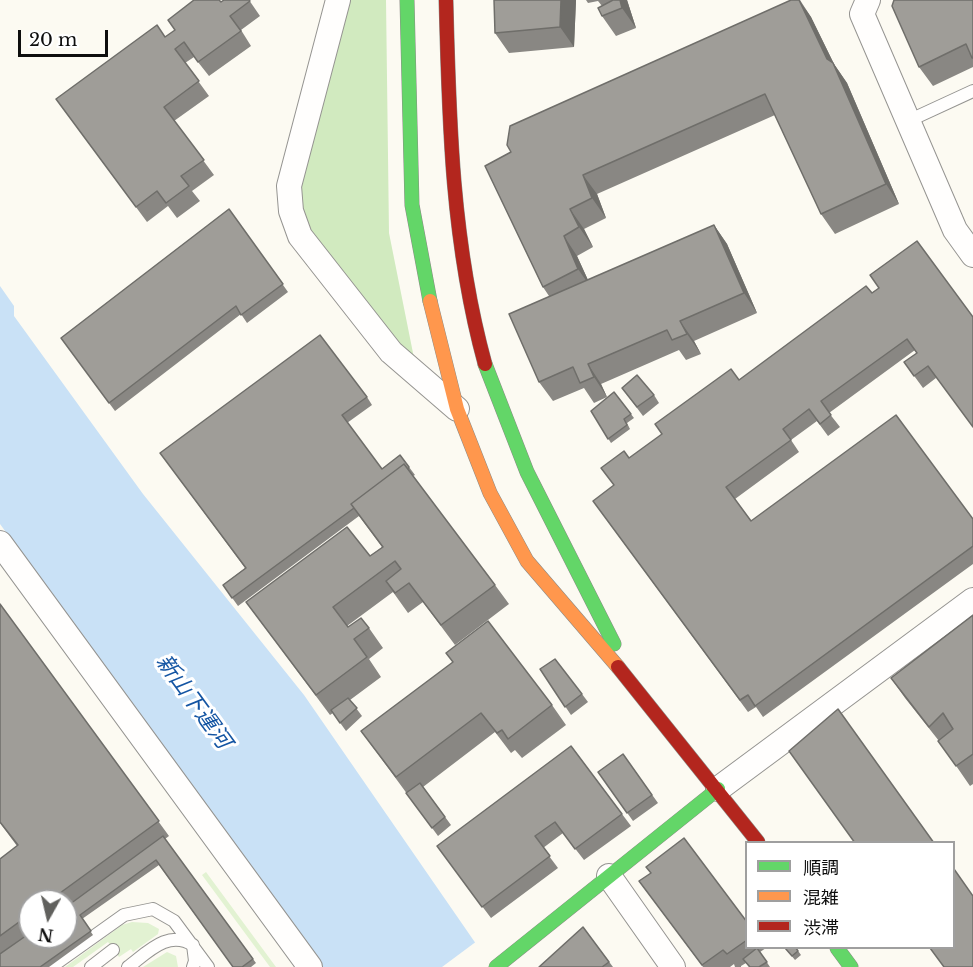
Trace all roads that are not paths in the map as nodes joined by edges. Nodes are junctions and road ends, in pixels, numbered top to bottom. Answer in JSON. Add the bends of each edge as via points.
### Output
{"nodes":[{"id":1,"x":338,"y":0,"type":"edge"},
{"id":2,"x":407,"y":0,"type":"edge"},
{"id":3,"x":446,"y":0,"type":"edge"},
{"id":4,"x":868,"y":0,"type":"edge"},
{"id":5,"x":973,"y":91,"type":"edge"},
{"id":6,"x":908,"y":121,"type":"junction"},
{"id":7,"x":973,"y":255,"type":"edge"},
{"id":8,"x":457,"y":409,"type":"junction"},
{"id":9,"x":0,"y":543,"type":"edge"},
{"id":10,"x":973,"y":600,"type":"edge"},
{"id":11,"x":635,"y":686,"type":"junction"},
{"id":12,"x":718,"y":789,"type":"junction"},
{"id":13,"x":757,"y":841,"type":"edge"},
{"id":14,"x":609,"y":876,"type":"junction"},
{"id":15,"x":193,"y":945,"type":"junction"},
{"id":16,"x":838,"y":949,"type":"edge"},
{"id":17,"x":113,"y":950,"type":"dead end"},
{"id":18,"x":51,"y":967,"type":"edge"},
{"id":19,"x":91,"y":967,"type":"edge"},
{"id":20,"x":128,"y":967,"type":"edge"},
{"id":21,"x":193,"y":967,"type":"edge"},
{"id":22,"x":208,"y":967,"type":"edge"},
{"id":23,"x":310,"y":967,"type":"edge"},
{"id":24,"x":496,"y":967,"type":"edge"},
{"id":25,"x":673,"y":967,"type":"edge"},
{"id":26,"x":851,"y":967,"type":"edge"}],
"edges":[{"from":1,"to":8,"type":"street","via":[[289,186],[291,211],[300,236],[392,352]]},
{"from":2,"to":8,"type":"main road","via":[[412,205],[432,314]]},
{"from":3,"to":11,"type":"main road","via":[[450,155],[463,268],[485,364],[523,462]]},
{"from":4,"to":6,"type":"street","via":[[862,14]]},
{"from":5,"to":6,"type":"lane"},
{"from":6,"to":7,"type":"street","via":[[955,230]]},
{"from":8,"to":11,"type":"main road","via":[[490,493],[527,561]]},
{"from":9,"to":23,"type":"street"},
{"from":10,"to":12,"type":"street"},
{"from":11,"to":12,"type":"main road"},
{"from":12,"to":13,"type":"main road"},
{"from":12,"to":14,"type":"main road"},
{"from":14,"to":24,"type":"main road"},
{"from":14,"to":25,"type":"street"},
{"from":15,"to":18,"type":"lane","via":[[164,913],[138,910],[124,915]]},
{"from":15,"to":20,"type":"lane","via":[[170,939]]},
{"from":15,"to":21,"type":"lane"},
{"from":15,"to":22,"type":"lane"},
{"from":16,"to":26,"type":"main road"},
{"from":17,"to":19,"type":"lane"}]}
